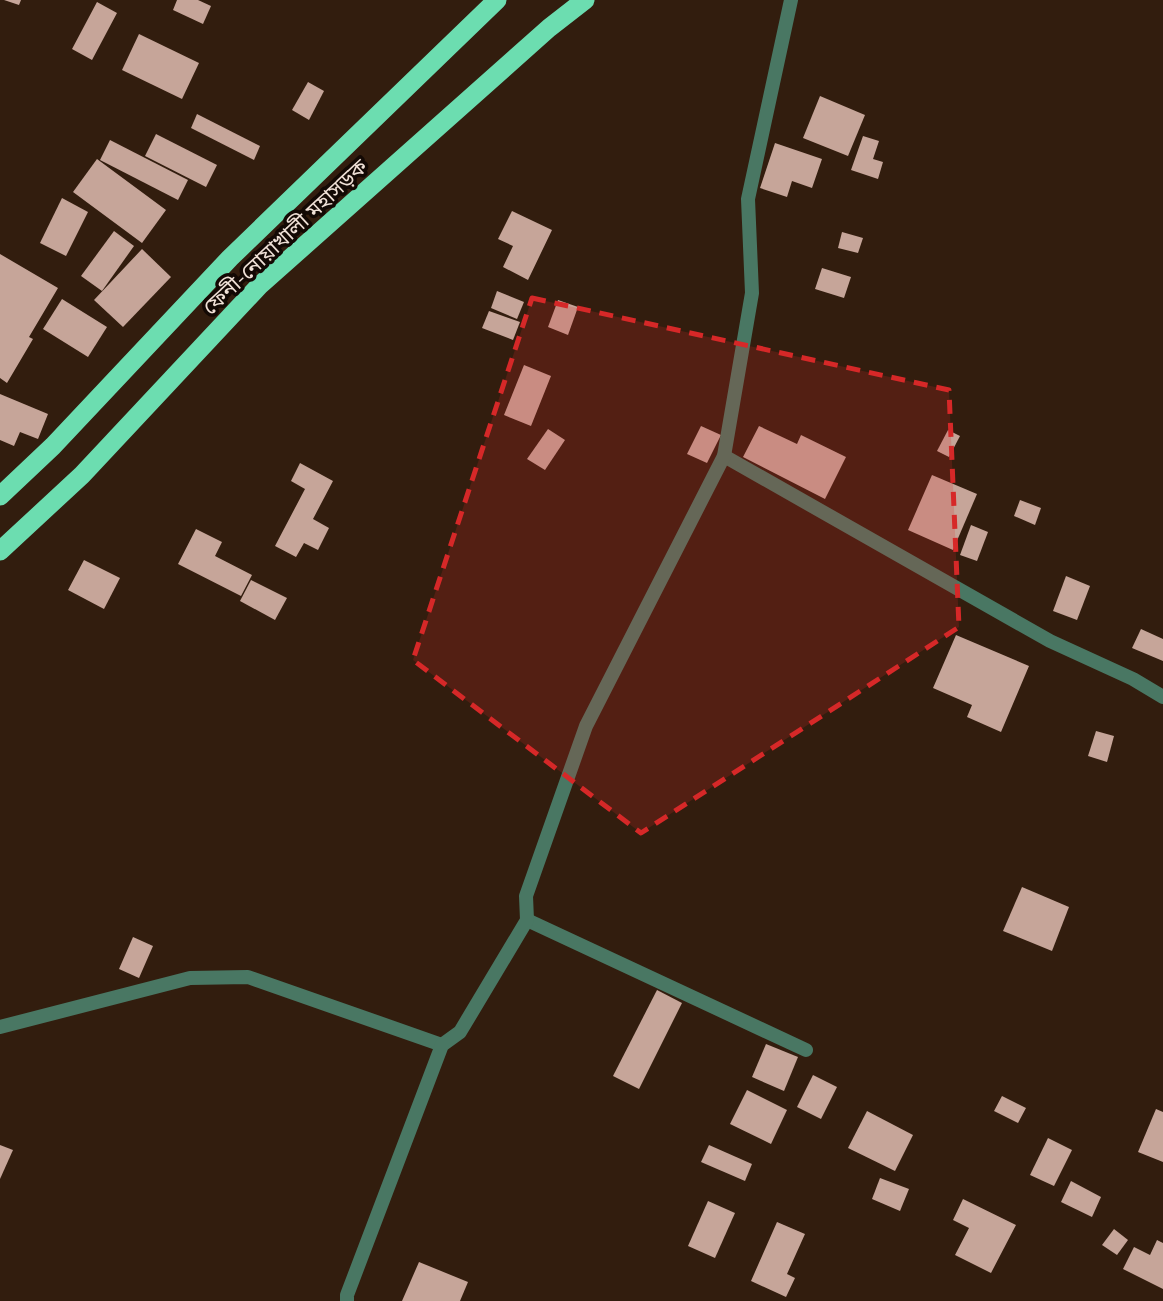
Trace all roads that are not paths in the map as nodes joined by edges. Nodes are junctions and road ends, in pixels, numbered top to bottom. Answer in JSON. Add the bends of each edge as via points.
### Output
{"nodes":[{"id":1,"x":497,"y":0,"type":"edge"},
{"id":2,"x":584,"y":0,"type":"edge"},
{"id":3,"x":792,"y":0,"type":"edge"},
{"id":4,"x":724,"y":456,"type":"junction"},
{"id":5,"x":0,"y":496,"type":"edge"},
{"id":6,"x":0,"y":551,"type":"edge"},
{"id":7,"x":1163,"y":697,"type":"edge"},
{"id":8,"x":527,"y":920,"type":"junction"},
{"id":9,"x":0,"y":1027,"type":"edge"},
{"id":10,"x":442,"y":1045,"type":"junction"},
{"id":11,"x":806,"y":1051,"type":"dead end"},
{"id":12,"x":347,"y":1301,"type":"edge"}],
"edges":[{"from":1,"to":5,"type":"highway","name":"ফেনী-নোয়াখালী মহাসড়ক","via":[[230,258]]},
{"from":2,"to":6,"type":"highway","name":"ফেনী-নোয়াখালী মহাসড়ক","via":[[259,286],[82,475]]},
{"from":3,"to":4,"type":"street","via":[[748,199],[752,293]]},
{"from":4,"to":7,"type":"street","via":[[1050,640]]},
{"from":4,"to":8,"type":"street","via":[[586,726],[526,896]]},
{"from":8,"to":10,"type":"street","via":[[460,1032]]},
{"from":8,"to":11,"type":"street"},
{"from":9,"to":10,"type":"street","via":[[190,978],[248,977]]},
{"from":10,"to":12,"type":"street"}]}
